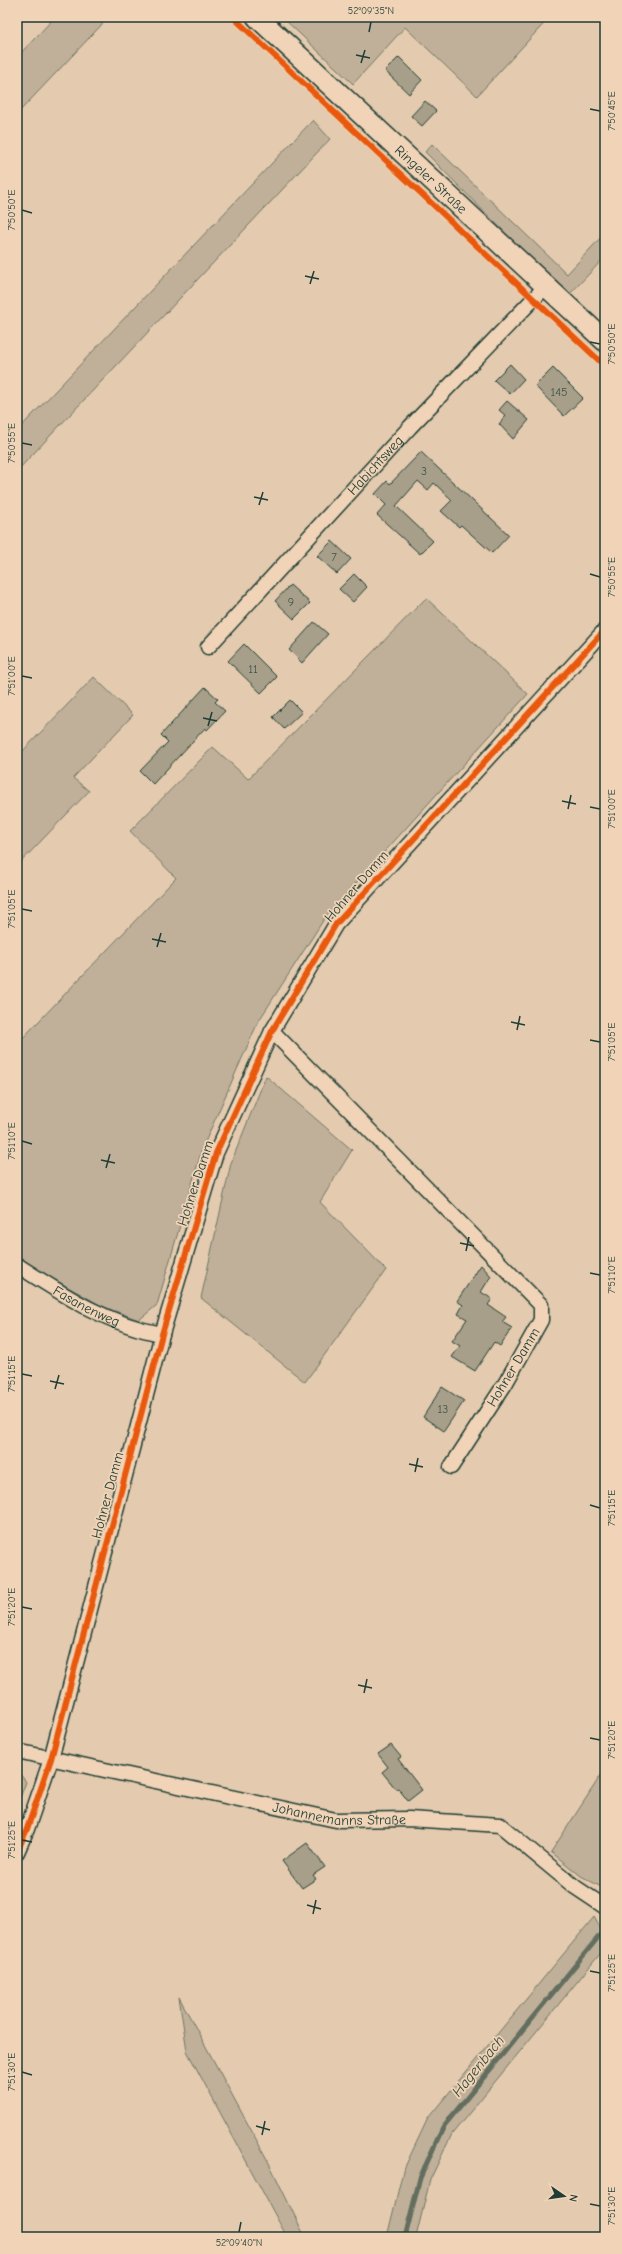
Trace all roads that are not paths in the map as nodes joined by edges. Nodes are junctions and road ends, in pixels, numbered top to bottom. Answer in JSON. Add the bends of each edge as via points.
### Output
{"nodes":[{"id":1,"x":257,"y":17,"type":"edge"},
{"id":2,"x":545,"y":287,"type":"junction"},
{"id":3,"x":605,"y":341,"type":"edge"},
{"id":4,"x":605,"y":630,"type":"edge"},
{"id":5,"x":208,"y":647,"type":"dead end"},
{"id":6,"x":272,"y":1031,"type":"junction"},
{"id":7,"x":17,"y":1265,"type":"edge"},
{"id":8,"x":162,"y":1334,"type":"junction"},
{"id":9,"x":451,"y":1467,"type":"dead end"},
{"id":10,"x":17,"y":1752,"type":"edge"},
{"id":11,"x":51,"y":1758,"type":"junction"},
{"id":12,"x":17,"y":1852,"type":"edge"},
{"id":13,"x":605,"y":1907,"type":"edge"}],
"edges":[{"from":1,"to":2,"type":"street","name":"Ringeler Straße"},
{"from":2,"to":3,"type":"street","name":"Ringeler Straße"},
{"from":2,"to":5,"type":"street","name":"Habichtsweg","via":[[410,427]]},
{"from":4,"to":6,"type":"street","name":"Hohner Damm","via":[[336,924]]},
{"from":6,"to":8,"type":"street","name":"Hohner Damm","via":[[216,1153]]},
{"from":6,"to":9,"type":"street","name":"Hohner Damm","via":[[541,1305],[542,1320],[505,1384]]},
{"from":7,"to":8,"type":"street","name":"Fasanenweg","via":[[66,1297],[102,1316],[148,1332]]},
{"from":8,"to":11,"type":"street","name":"Hohner Damm"},
{"from":10,"to":11,"type":"street","name":"Johannemanns Straße"},
{"from":11,"to":12,"type":"street","name":"Hohner Damm"},
{"from":11,"to":13,"type":"street","name":"Johannemanns Straße","via":[[336,1820],[409,1818],[500,1825],[575,1887]]}]}
